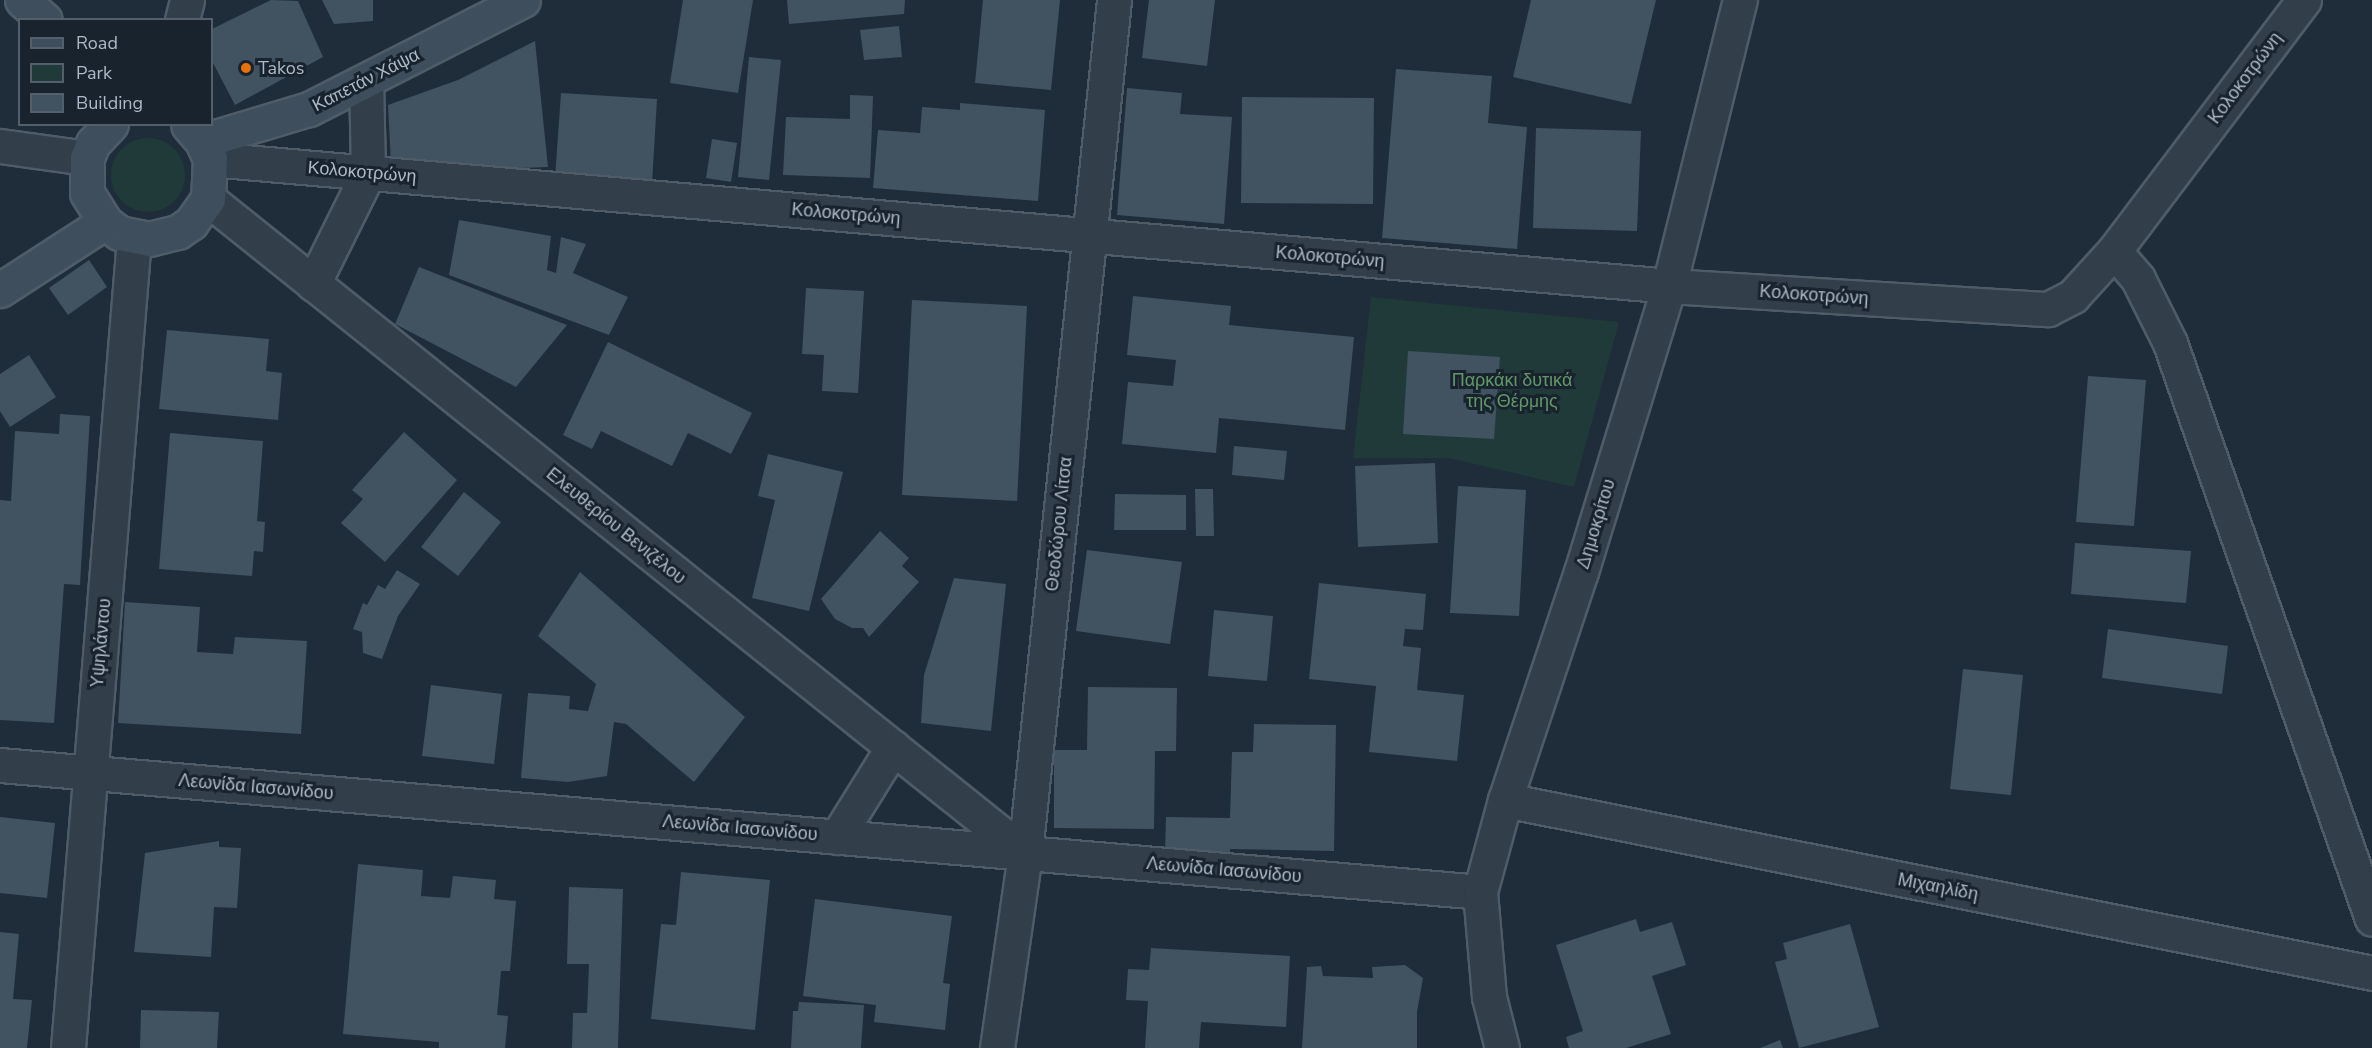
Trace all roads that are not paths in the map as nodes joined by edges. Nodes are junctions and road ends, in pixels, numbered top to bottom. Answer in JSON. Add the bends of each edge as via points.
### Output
{"nodes":[{"id":1,"x":22,"y":0,"type":"edge"},
{"id":2,"x":187,"y":0,"type":"edge"},
{"id":3,"x":523,"y":0,"type":"edge"},
{"id":4,"x":1114,"y":0,"type":"edge"},
{"id":5,"x":1740,"y":0,"type":"edge"},
{"id":6,"x":2304,"y":0,"type":"edge"},
{"id":7,"x":43,"y":18,"type":"edge"},
{"id":8,"x":182,"y":18,"type":"edge"},
{"id":9,"x":366,"y":81,"type":"junction"},
{"id":10,"x":109,"y":126,"type":"edge"},
{"id":11,"x":199,"y":141,"type":"edge"},
{"id":12,"x":0,"y":147,"type":"edge"},
{"id":13,"x":87,"y":158,"type":"junction"},
{"id":14,"x":368,"y":173,"type":"junction"},
{"id":15,"x":208,"y":199,"type":"junction"},
{"id":16,"x":105,"y":222,"type":"junction"},
{"id":17,"x":1089,"y":236,"type":"junction"},
{"id":18,"x":134,"y":238,"type":"junction"},
{"id":19,"x":2114,"y":251,"type":"junction"},
{"id":20,"x":313,"y":284,"type":"junction"},
{"id":21,"x":1670,"y":286,"type":"junction"},
{"id":22,"x":0,"y":290,"type":"edge"},
{"id":23,"x":893,"y":747,"type":"junction"},
{"id":24,"x":0,"y":765,"type":"edge"},
{"id":25,"x":90,"y":772,"type":"junction"},
{"id":26,"x":1505,"y":800,"type":"junction"},
{"id":27,"x":837,"y":837,"type":"junction"},
{"id":28,"x":1025,"y":853,"type":"junction"},
{"id":29,"x":1480,"y":892,"type":"junction"},
{"id":30,"x":2372,"y":919,"type":"edge"},
{"id":31,"x":2372,"y":974,"type":"edge"},
{"id":32,"x":68,"y":1048,"type":"edge"},
{"id":33,"x":997,"y":1048,"type":"edge"},
{"id":34,"x":1502,"y":1048,"type":"edge"}],
"edges":[{"from":1,"to":7,"type":"main road"},
{"from":2,"to":8,"type":"street"},
{"from":3,"to":9,"type":"main road","name":"Καπετάν Χάψα"},
{"from":4,"to":17,"type":"street","name":"Θεοδώρου Λίτσα"},
{"from":5,"to":21,"type":"street","name":"Δημοκρίτου"},
{"from":6,"to":19,"type":"street","name":"Κολοκοτρώνη"},
{"from":9,"to":11,"type":"main road","name":"Καπετάν Χάψα","via":[[309,110]]},
{"from":9,"to":14,"type":"street"},
{"from":10,"to":13,"type":"main road","via":[[93,143]]},
{"from":11,"to":14,"type":"street","name":"Κολοκοτρώνη"},
{"from":11,"to":15,"type":"main road"},
{"from":12,"to":13,"type":"street"},
{"from":13,"to":16,"type":"main road","via":[[87,193]]},
{"from":14,"to":17,"type":"street","name":"Κολοκοτρώνη"},
{"from":14,"to":20,"type":"street"},
{"from":15,"to":18,"type":"main road","via":[[191,223],[178,232],[164,237]]},
{"from":15,"to":20,"type":"street","name":"Ελευθερίου Βενιζέλου"},
{"from":16,"to":18,"type":"main road"},
{"from":16,"to":22,"type":"main road"},
{"from":17,"to":21,"type":"street","name":"Κολοκοτρώνη"},
{"from":17,"to":28,"type":"street","name":"Θεοδώρου Λίτσα"},
{"from":18,"to":25,"type":"street","name":"Υψηλάντου"},
{"from":19,"to":21,"type":"street","name":"Κολοκοτρώνη","via":[[2073,296],[2048,309]]},
{"from":19,"to":30,"type":"street","via":[[2138,279],[2170,343]]},
{"from":20,"to":23,"type":"street","name":"Ελευθερίου Βενιζέλου"},
{"from":21,"to":26,"type":"street","name":"Δημοκρίτου"},
{"from":23,"to":27,"type":"street"},
{"from":23,"to":28,"type":"street","name":"Ελευθερίου Βενιζέλου"},
{"from":24,"to":25,"type":"street","name":"Λεωνίδα Ιασωνίδου"},
{"from":25,"to":27,"type":"street","name":"Λεωνίδα Ιασωνίδου"},
{"from":25,"to":32,"type":"street","name":"Υψηλάντου"},
{"from":26,"to":29,"type":"street","name":"Δημοκρίτου"},
{"from":26,"to":31,"type":"street","name":"Μιχαηλίδη"},
{"from":27,"to":28,"type":"street","name":"Λεωνίδα Ιασωνίδου"},
{"from":28,"to":29,"type":"street","name":"Λεωνίδα Ιασωνίδου"},
{"from":28,"to":33,"type":"street","name":"Θεοδώρου Λίτσα"},
{"from":29,"to":34,"type":"street","name":"Δημοκρίτου","via":[[1489,997]]}]}
